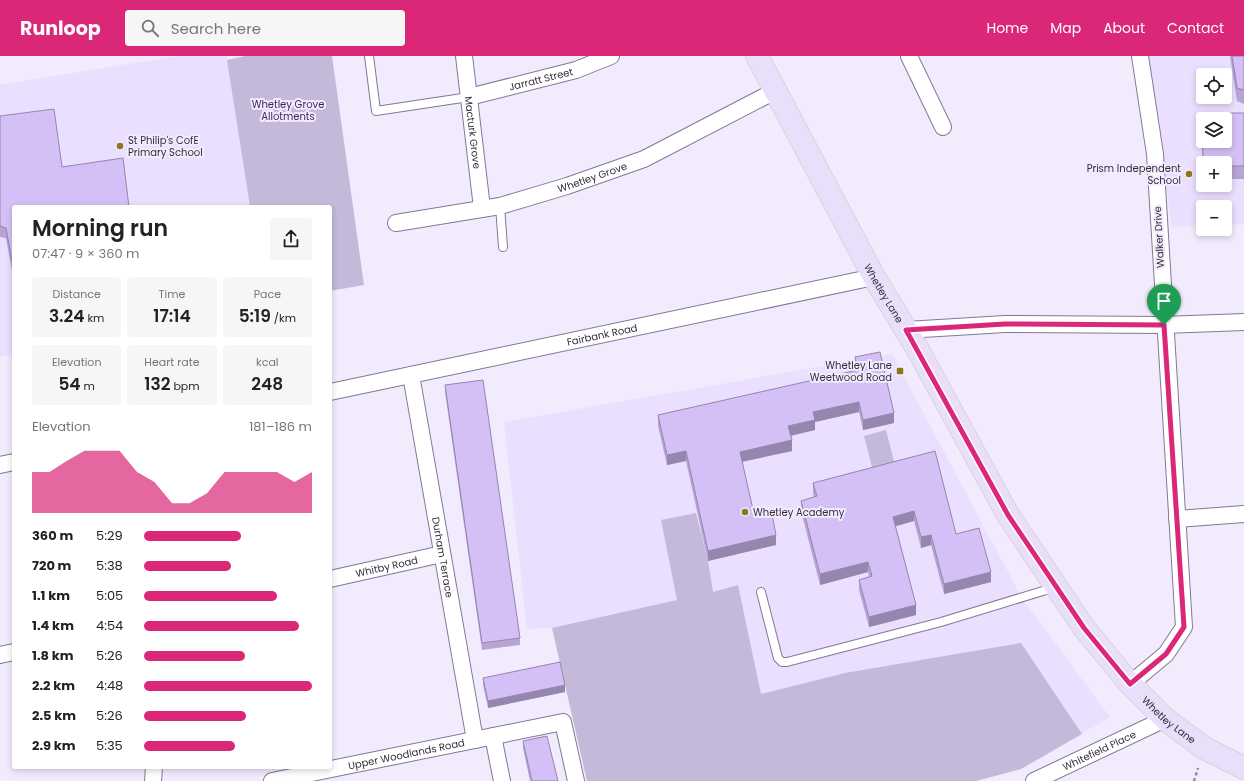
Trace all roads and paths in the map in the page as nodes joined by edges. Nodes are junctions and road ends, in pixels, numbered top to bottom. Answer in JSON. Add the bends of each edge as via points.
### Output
{"nodes":[{"id":1,"x":369,"y":56,"type":"edge"},
{"id":2,"x":464,"y":56,"type":"edge"},
{"id":3,"x":611,"y":56,"type":"edge"},
{"id":4,"x":757,"y":56,"type":"edge"},
{"id":5,"x":909,"y":56,"type":"edge"},
{"id":6,"x":1140,"y":56,"type":"edge"},
{"id":7,"x":775,"y":91,"type":"junction"},
{"id":8,"x":468,"y":98,"type":"junction"},
{"id":9,"x":943,"y":127,"type":"dead end"},
{"id":10,"x":500,"y":206,"type":"junction"},
{"id":11,"x":482,"y":208,"type":"junction"},
{"id":12,"x":396,"y":223,"type":"dead end"},
{"id":13,"x":503,"y":247,"type":"dead end"},
{"id":14,"x":874,"y":277,"type":"junction"},
{"id":15,"x":1244,"y":322,"type":"edge"},
{"id":16,"x":1164,"y":325,"type":"junction"},
{"id":17,"x":906,"y":330,"type":"junction"},
{"id":18,"x":411,"y":375,"type":"junction"},
{"id":19,"x":332,"y":392,"type":"edge"},
{"id":20,"x":12,"y":462,"type":"edge"},
{"id":21,"x":0,"y":465,"type":"edge"},
{"id":22,"x":1244,"y":514,"type":"edge"},
{"id":23,"x":1177,"y":519,"type":"junction"},
{"id":24,"x":442,"y":554,"type":"junction"},
{"id":25,"x":332,"y":579,"type":"edge"},
{"id":26,"x":1056,"y":587,"type":"junction"},
{"id":27,"x":761,"y":592,"type":"dead end"},
{"id":28,"x":12,"y":652,"type":"edge"},
{"id":29,"x":0,"y":655,"type":"edge"},
{"id":30,"x":1130,"y":684,"type":"junction"},
{"id":31,"x":1165,"y":719,"type":"junction"},
{"id":32,"x":493,"y":736,"type":"junction"},
{"id":33,"x":475,"y":740,"type":"junction"},
{"id":34,"x":1244,"y":768,"type":"edge"},
{"id":35,"x":154,"y":769,"type":"edge"},
{"id":36,"x":331,"y":769,"type":"edge"},
{"id":37,"x":332,"y":769,"type":"edge"},
{"id":38,"x":153,"y":781,"type":"edge"},
{"id":39,"x":272,"y":781,"type":"edge"},
{"id":40,"x":502,"y":781,"type":"edge"},
{"id":41,"x":576,"y":781,"type":"edge"},
{"id":42,"x":1034,"y":781,"type":"edge"}],
"edges":[{"from":1,"to":8,"type":"lane","via":[[376,111]]},
{"from":2,"to":8,"type":"street","name":"Macturk Grove"},
{"from":3,"to":8,"type":"street","name":"Jarratt Street","via":[[576,70]]},
{"from":4,"to":7,"type":"main road","name":"Whetley Lane"},
{"from":5,"to":9,"type":"street"},
{"from":6,"to":16,"type":"street","name":"Walker Drive","via":[[1155,154]]},
{"from":7,"to":10,"type":"street","name":"Whetley Grove","via":[[644,159]]},
{"from":7,"to":14,"type":"main road","name":"Whetley Lane"},
{"from":8,"to":11,"type":"street","name":"Macturk Grove"},
{"from":10,"to":11,"type":"street","name":"Whetley Grove"},
{"from":10,"to":13,"type":"lane"},
{"from":11,"to":12,"type":"street","name":"Whetley Grove"},
{"from":14,"to":17,"type":"main road","name":"Whetley Lane"},
{"from":14,"to":18,"type":"street","name":"Fairbank Road"},
{"from":15,"to":16,"type":"street"},
{"from":16,"to":17,"type":"street","via":[[1005,324]]},
{"from":16,"to":23,"type":"street","name":"Walker Drive"},
{"from":17,"to":26,"type":"main road","name":"Whetley Lane","via":[[1008,515]]},
{"from":18,"to":19,"type":"street","name":"Fairbank Road"},
{"from":18,"to":24,"type":"street","name":"Durham Terrace"},
{"from":20,"to":21,"type":"street"},
{"from":22,"to":23,"type":"street"},
{"from":23,"to":30,"type":"street","name":"Walker Drive","via":[[1184,627],[1166,654]]},
{"from":24,"to":25,"type":"street","name":"Whitby Road"},
{"from":24,"to":33,"type":"street","name":"Durham Terrace"},
{"from":26,"to":27,"type":"lane","via":[[942,622],[787,662],[782,662],[778,658]]},
{"from":26,"to":30,"type":"main road","name":"Whetley Lane","via":[[1084,628]]},
{"from":28,"to":29,"type":"street"},
{"from":30,"to":31,"type":"main road","name":"Whetley Lane"},
{"from":31,"to":34,"type":"main road","name":"Whetley Lane","via":[[1204,748]]},
{"from":31,"to":42,"type":"street","name":"Whitefield Place"},
{"from":32,"to":33,"type":"street","name":"Upper Woodlands Road"},
{"from":32,"to":40,"type":"street"},
{"from":32,"to":41,"type":"street","name":"Upper Woodlands Road","via":[[563,722]]},
{"from":33,"to":37,"type":"street","name":"Upper Woodlands Road"},
{"from":35,"to":38,"type":"street"},
{"from":36,"to":39,"type":"street","name":"Upper Woodlands Road"}]}
